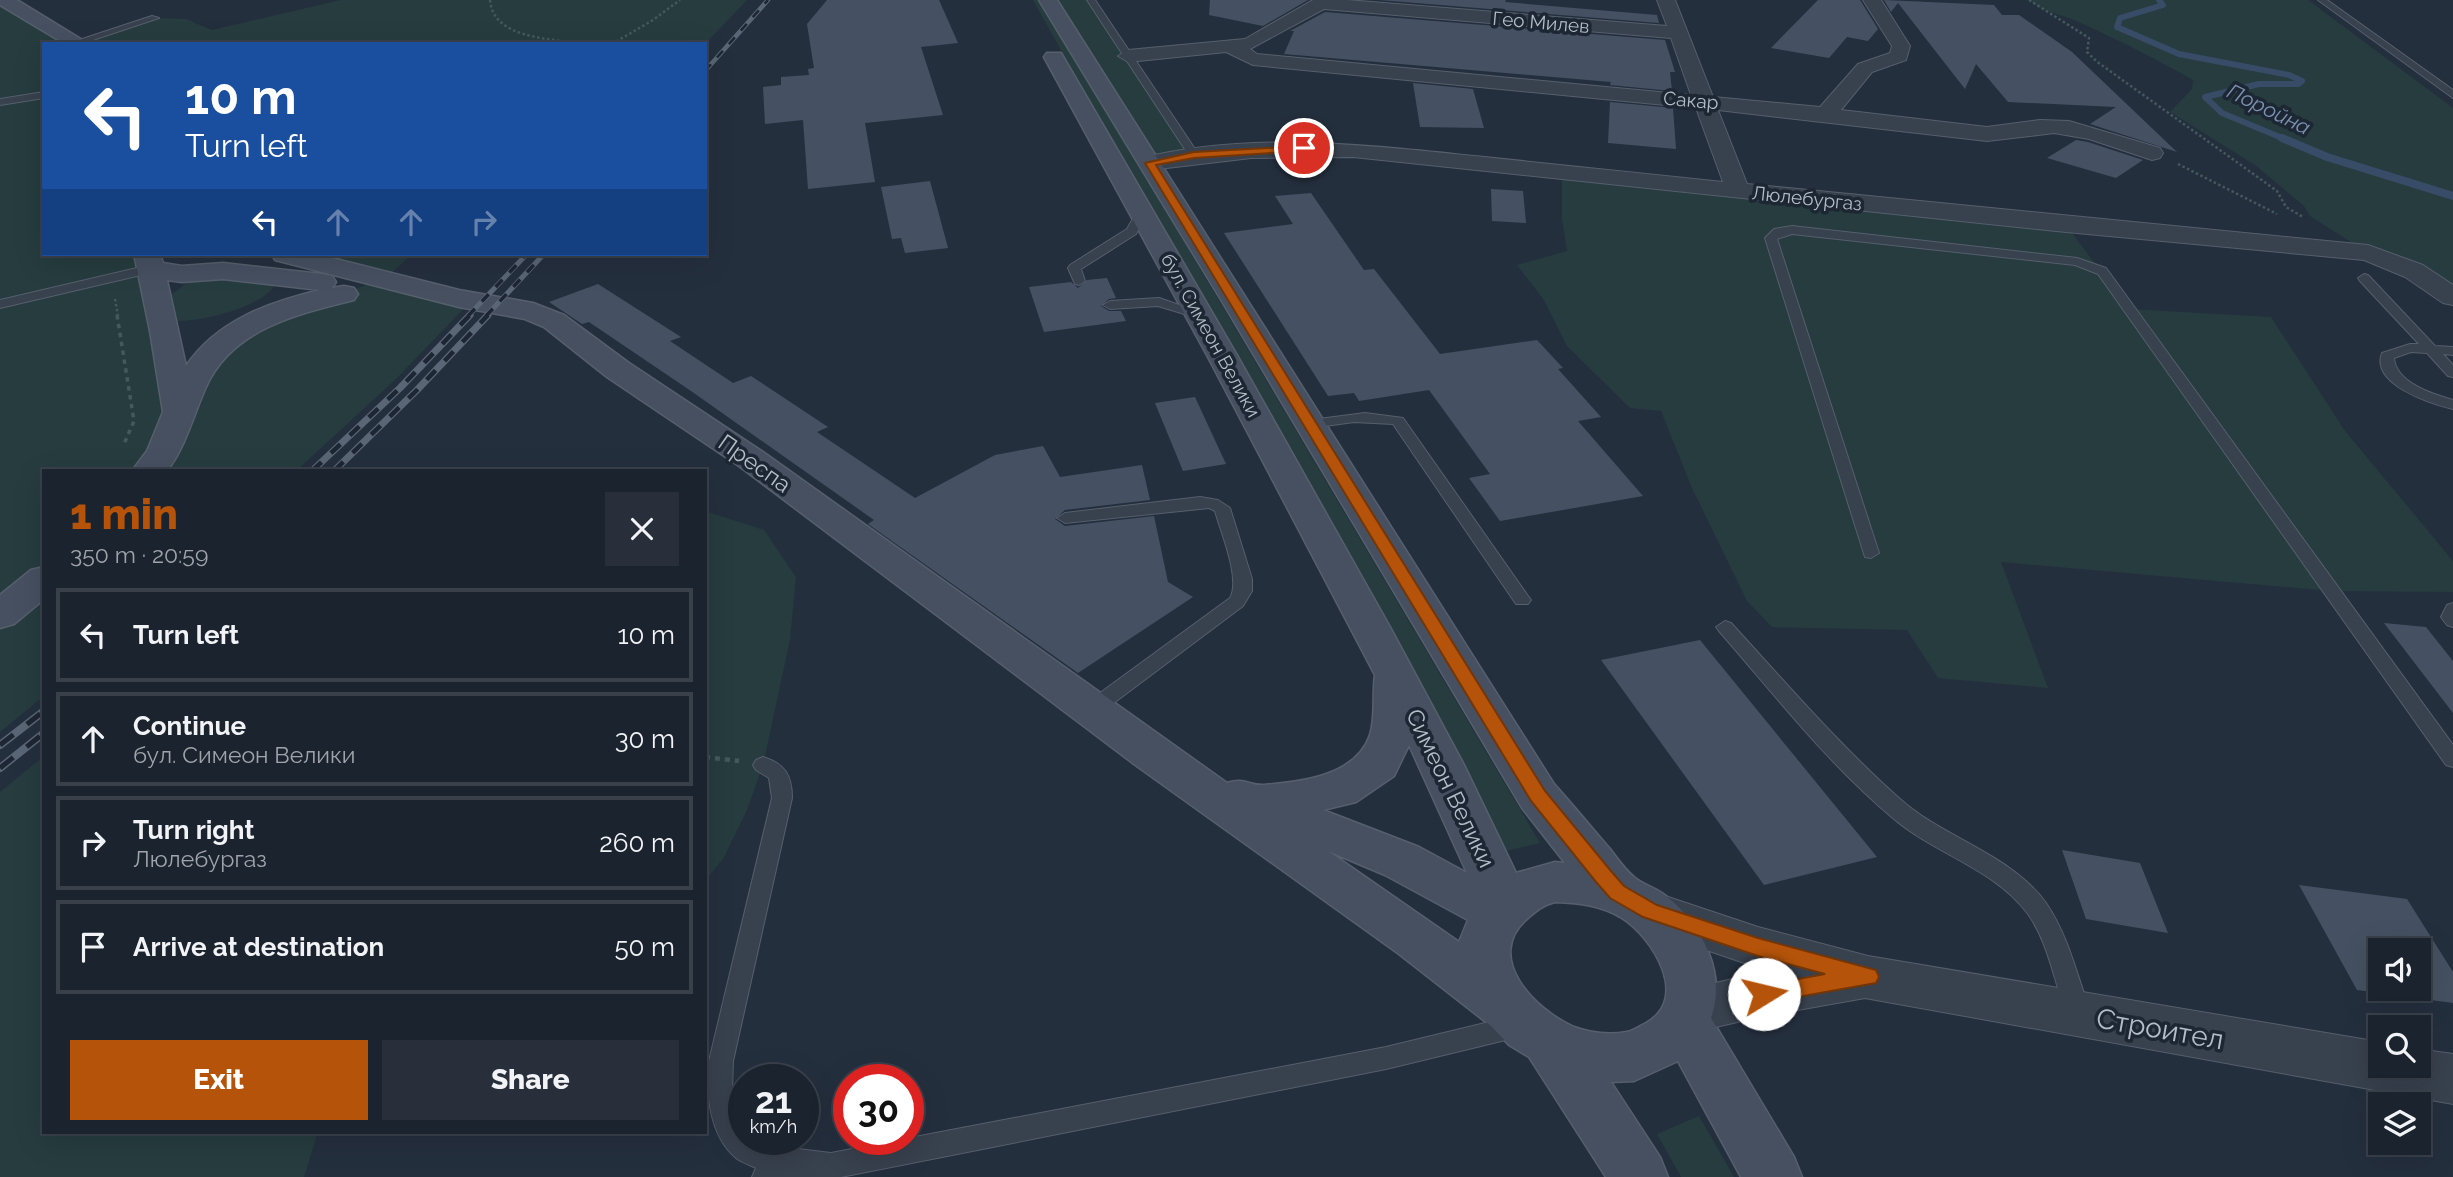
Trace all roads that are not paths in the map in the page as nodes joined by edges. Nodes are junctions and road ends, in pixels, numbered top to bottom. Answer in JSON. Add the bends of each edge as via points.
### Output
{"nodes":[{"id":1,"x":4,"y":0,"type":"edge"},
{"id":2,"x":1022,"y":0,"type":"edge"},
{"id":3,"x":1048,"y":0,"type":"edge"},
{"id":4,"x":1091,"y":0,"type":"edge"},
{"id":5,"x":1666,"y":0,"type":"edge"},
{"id":6,"x":1872,"y":0,"type":"edge"},
{"id":7,"x":2322,"y":0,"type":"edge"},
{"id":8,"x":1323,"y":2,"type":"edge"},
{"id":9,"x":155,"y":18,"type":"dead end"},
{"id":10,"x":1679,"y":33,"type":"junction"},
{"id":11,"x":76,"y":42,"type":"edge"},
{"id":12,"x":81,"y":42,"type":"edge"},
{"id":13,"x":1229,"y":46,"type":"junction"},
{"id":14,"x":1128,"y":56,"type":"junction"},
{"id":15,"x":42,"y":95,"type":"edge"},
{"id":16,"x":2453,"y":95,"type":"edge"},
{"id":17,"x":0,"y":102,"type":"edge"},
{"id":18,"x":1705,"y":102,"type":"junction"},
{"id":19,"x":1826,"y":114,"type":"junction"},
{"id":20,"x":2152,"y":153,"type":"road end"},
{"id":21,"x":1194,"y":155,"type":"junction"},
{"id":22,"x":1150,"y":163,"type":"junction"},
{"id":23,"x":1738,"y":191,"type":"junction"},
{"id":24,"x":1142,"y":212,"type":"junction"},
{"id":25,"x":188,"y":256,"type":"edge"},
{"id":26,"x":254,"y":256,"type":"edge"},
{"id":27,"x":292,"y":256,"type":"edge"},
{"id":28,"x":149,"y":261,"type":"edge"},
{"id":29,"x":326,"y":265,"type":"junction"},
{"id":30,"x":2364,"y":278,"type":"dead end"},
{"id":31,"x":1079,"y":281,"type":"dead end"},
{"id":32,"x":383,"y":284,"type":"junction"},
{"id":33,"x":2453,"y":297,"type":"edge"},
{"id":34,"x":0,"y":304,"type":"edge"},
{"id":35,"x":1110,"y":306,"type":"dead end"},
{"id":36,"x":1201,"y":315,"type":"junction"},
{"id":37,"x":2430,"y":348,"type":"junction"},
{"id":38,"x":2453,"y":351,"type":"edge"},
{"id":39,"x":2453,"y":373,"type":"edge"},
{"id":40,"x":2453,"y":405,"type":"edge"},
{"id":41,"x":179,"y":412,"type":"junction"},
{"id":42,"x":1311,"y":424,"type":"junction"},
{"id":43,"x":151,"y":469,"type":"edge"},
{"id":44,"x":1065,"y":518,"type":"dead end"},
{"id":45,"x":1871,"y":553,"type":"dead end"},
{"id":46,"x":42,"y":581,"type":"edge"},
{"id":47,"x":1522,"y":600,"type":"dead end"},
{"id":48,"x":2453,"y":610,"type":"edge"},
{"id":49,"x":0,"y":615,"type":"edge"},
{"id":50,"x":2453,"y":621,"type":"edge"},
{"id":51,"x":1725,"y":627,"type":"dead end"},
{"id":52,"x":1395,"y":674,"type":"junction"},
{"id":53,"x":1092,"y":709,"type":"junction"},
{"id":54,"x":2453,"y":760,"type":"edge"},
{"id":55,"x":763,"y":765,"type":"dead end"},
{"id":56,"x":1179,"y":772,"type":"junction"},
{"id":57,"x":1257,"y":803,"type":"junction"},
{"id":58,"x":1634,"y":901,"type":"junction"},
{"id":59,"x":1501,"y":908,"type":"junction"},
{"id":60,"x":1868,"y":977,"type":"junction"},
{"id":61,"x":2079,"y":1014,"type":"junction"},
{"id":62,"x":1687,"y":1016,"type":"junction"},
{"id":63,"x":1525,"y":1026,"type":"junction"},
{"id":64,"x":2450,"y":1083,"type":"edge"},
{"id":65,"x":831,"y":1166,"type":"junction"},
{"id":66,"x":765,"y":1177,"type":"edge"},
{"id":67,"x":1639,"y":1177,"type":"edge"},
{"id":68,"x":1773,"y":1177,"type":"edge"}],
"edges":[{"from":1,"to":11,"type":"main road"},
{"from":2,"to":24,"type":"main road","name":"бул. Симеон Велики"},
{"from":3,"to":22,"type":"main road","name":"бул. Симеон Велики"},
{"from":4,"to":14,"type":"lane"},
{"from":5,"to":10,"type":"street"},
{"from":6,"to":19,"type":"street","via":[[1900,46],[1899,56],[1865,68]]},
{"from":7,"to":16,"type":"lane"},
{"from":8,"to":10,"type":"street","name":"Гео Милев"},
{"from":8,"to":13,"type":"street","via":[[1248,44]]},
{"from":9,"to":12,"type":"lane"},
{"from":10,"to":18,"type":"street"},
{"from":13,"to":14,"type":"street"},
{"from":13,"to":18,"type":"street","name":"Сакар","via":[[1253,60]]},
{"from":14,"to":21,"type":"lane"},
{"from":15,"to":17,"type":"lane"},
{"from":18,"to":19,"type":"street","name":"Сакар"},
{"from":18,"to":23,"type":"street"},
{"from":19,"to":20,"type":"street","name":"Сакар","via":[[1987,134],[2065,127]]},
{"from":21,"to":22,"type":"street","name":"Люлебургаз"},
{"from":21,"to":23,"type":"street","name":"Люлебургаз","via":[[1292,148],[1353,150]]},
{"from":22,"to":42,"type":"main road","name":"бул. Симеон Велики"},
{"from":23,"to":33,"type":"street","name":"Люлебургаз","via":[[2368,253],[2414,271]]},
{"from":24,"to":31,"type":"lane","via":[[1132,231],[1074,268]]},
{"from":24,"to":36,"type":"main road","name":"бул. Симеон Велики"},
{"from":25,"to":28,"type":"main road"},
{"from":26,"to":29,"type":"main road"},
{"from":27,"to":29,"type":"main road","name":"Преспа"},
{"from":28,"to":32,"type":"main road","via":[[182,274],[223,271]]},
{"from":28,"to":34,"type":"lane","via":[[111,278]]},
{"from":28,"to":41,"type":"main road"},
{"from":29,"to":32,"type":"main road","name":"Преспа"},
{"from":30,"to":37,"type":"lane"},
{"from":32,"to":41,"type":"main road","via":[[285,309],[247,328],[215,349],[198,370]]},
{"from":32,"to":53,"type":"main road","name":"Преспа","via":[[533,312],[554,321]]},
{"from":35,"to":36,"type":"lane","via":[[1159,302]]},
{"from":36,"to":52,"type":"main road","name":"бул. Симеон Велики"},
{"from":37,"to":38,"type":"lane"},
{"from":37,"to":39,"type":"lane"},
{"from":37,"to":40,"type":"lane","via":[[2396,350],[2385,363],[2402,383]]},
{"from":41,"to":43,"type":"main road","via":[[163,453]]},
{"from":42,"to":47,"type":"lane","via":[[1358,416],[1398,421]]},
{"from":42,"to":58,"type":"main road","name":"бул. Симеон Велики","via":[[1538,796]]},
{"from":44,"to":53,"type":"lane","via":[[1161,501],[1212,503],[1222,508],[1243,579],[1237,602]]},
{"from":45,"to":54,"type":"lane","via":[[1771,238],[1792,230],[2077,262],[2102,271]]},
{"from":46,"to":49,"type":"main road"},
{"from":48,"to":50,"type":"lane"},
{"from":51,"to":61,"type":"lane","via":[[1904,815],[2000,873],[2031,901]]},
{"from":52,"to":57,"type":"main road","via":[[1393,733],[1378,764],[1340,790]]},
{"from":52,"to":59,"type":"main road","name":"Симеон Велики","via":[[1461,803]]},
{"from":53,"to":56,"type":"main road","name":"Преспа"},
{"from":55,"to":65,"type":"lane","via":[[774,767],[780,775],[782,798],[719,1090],[730,1130],[746,1150],[764,1158]]},
{"from":56,"to":57,"type":"main road"},
{"from":56,"to":63,"type":"main road","via":[[1417,939]]},
{"from":57,"to":59,"type":"main road","via":[[1402,861]]},
{"from":58,"to":59,"type":"main road","via":[[1586,883],[1555,882],[1527,890]]},
{"from":58,"to":60,"type":"street","via":[[1758,947]]},
{"from":58,"to":62,"type":"main road","via":[[1672,933],[1687,957],[1692,984]]},
{"from":59,"to":63,"type":"main road","via":[[1486,933],[1484,957],[1490,983]]},
{"from":60,"to":61,"type":"street","name":"Строител"},
{"from":60,"to":62,"type":"street","via":[[1764,994]]},
{"from":61,"to":64,"type":"street","name":"Строител"},
{"from":62,"to":63,"type":"main road","via":[[1663,1044],[1629,1057],[1590,1057]]},
{"from":62,"to":68,"type":"main road"},
{"from":63,"to":65,"type":"lane","via":[[1386,1058]]},
{"from":63,"to":67,"type":"main road","via":[[1588,1096]]},
{"from":65,"to":66,"type":"lane"}]}
